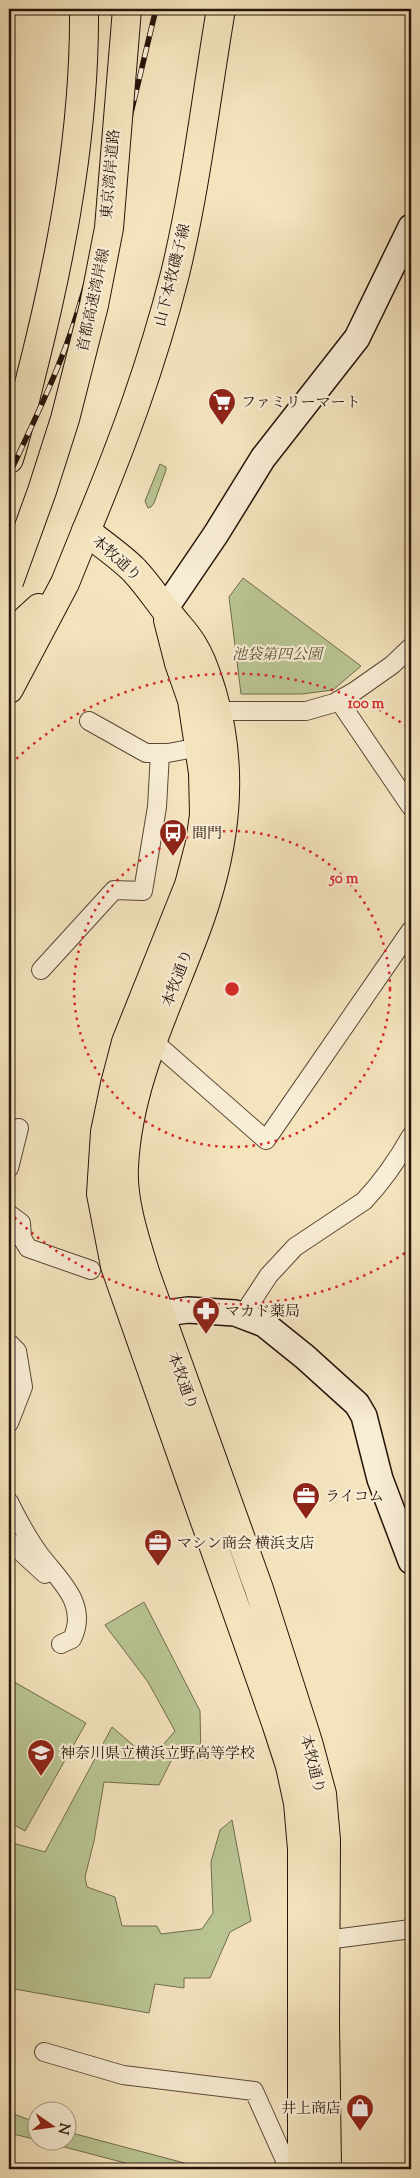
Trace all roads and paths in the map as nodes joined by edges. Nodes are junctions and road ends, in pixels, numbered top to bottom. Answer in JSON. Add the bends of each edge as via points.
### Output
{"nodes":[{"id":1,"x":78,"y":9,"type":"edge"},
{"id":2,"x":84,"y":9,"type":"edge"},
{"id":3,"x":121,"y":9,"type":"edge"},
{"id":4,"x":127,"y":9,"type":"edge"},
{"id":5,"x":221,"y":9,"type":"edge"},
{"id":6,"x":411,"y":226,"type":"edge"},
{"id":7,"x":9,"y":436,"type":"edge"},
{"id":8,"x":9,"y":459,"type":"edge"},
{"id":9,"x":86,"y":531,"type":"junction"},
{"id":10,"x":9,"y":566,"type":"edge"},
{"id":11,"x":9,"y":582,"type":"edge"},
{"id":12,"x":65,"y":583,"type":"junction"},
{"id":13,"x":165,"y":609,"type":"junction"},
{"id":14,"x":9,"y":644,"type":"edge"},
{"id":15,"x":411,"y":647,"type":"edge"},
{"id":16,"x":9,"y":689,"type":"edge"},
{"id":17,"x":339,"y":701,"type":"junction"},
{"id":18,"x":218,"y":711,"type":"junction"},
{"id":19,"x":89,"y":721,"type":"dead end"},
{"id":20,"x":200,"y":747,"type":"junction"},
{"id":21,"x":160,"y":753,"type":"junction"},
{"id":22,"x":411,"y":807,"type":"edge"},
{"id":23,"x":411,"y":930,"type":"edge"},
{"id":24,"x":41,"y":970,"type":"dead end"},
{"id":25,"x":152,"y":1040,"type":"junction"},
{"id":26,"x":19,"y":1128,"type":"dead end"},
{"id":27,"x":411,"y":1136,"type":"edge"},
{"id":28,"x":9,"y":1168,"type":"edge"},
{"id":29,"x":9,"y":1214,"type":"edge"},
{"id":30,"x":91,"y":1270,"type":"dead end"},
{"id":31,"x":242,"y":1316,"type":"junction"},
{"id":32,"x":147,"y":1318,"type":"junction"},
{"id":33,"x":9,"y":1342,"type":"edge"},
{"id":34,"x":9,"y":1423,"type":"edge"},
{"id":35,"x":9,"y":1502,"type":"edge"},
{"id":36,"x":9,"y":1541,"type":"edge"},
{"id":37,"x":411,"y":1561,"type":"edge"},
{"id":38,"x":72,"y":1597,"type":"junction"},
{"id":39,"x":60,"y":1644,"type":"dead end"},
{"id":40,"x":411,"y":1929,"type":"edge"},
{"id":41,"x":326,"y":1940,"type":"junction"},
{"id":42,"x":44,"y":2052,"type":"dead end"},
{"id":43,"x":314,"y":2164,"type":"edge"}],
"edges":[{"from":1,"to":7,"type":"main road","via":[[76,88],[67,166],[38,326]]},
{"from":2,"to":8,"type":"main road","via":[[81,91],[72,179],[52,293]]},
{"from":3,"to":10,"type":"main road","name":"東京湾岸道路","bridge":true,"via":[[106,228],[62,413]]},
{"from":4,"to":11,"type":"main road","name":"首都高速湾岸線","bridge":true,"via":[[109,228],[94,305],[65,419]]},
{"from":5,"to":9,"type":"main road","name":"山下本牧磯子線","via":[[175,273],[147,374]]},
{"from":6,"to":13,"type":"street","via":[[357,338],[263,458],[220,529]]},
{"from":9,"to":12,"type":"main road"},
{"from":9,"to":13,"type":"main road","name":"本牧通り","via":[[133,570]]},
{"from":12,"to":14,"type":"main road","via":[[27,619]]},
{"from":12,"to":16,"type":"main road"},
{"from":13,"to":18,"type":"main road","name":"本牧通り","via":[[194,646]]},
{"from":13,"to":20,"type":"main road","name":"本牧通り","via":[[192,700]]},
{"from":15,"to":17,"type":"street","via":[[392,666]]},
{"from":17,"to":18,"type":"street","via":[[306,711]]},
{"from":17,"to":22,"type":"street"},
{"from":18,"to":25,"type":"main road","name":"本牧通り","via":[[226,795],[220,848],[200,919]]},
{"from":19,"to":21,"type":"street","via":[[146,753]]},
{"from":20,"to":21,"type":"street"},
{"from":20,"to":32,"type":"main road","name":"本牧通り","via":[[204,809],[200,843],[189,885],[126,1042],[105,1132],[101,1194],[112,1256]]},
{"from":21,"to":24,"type":"street","via":[[157,807],[143,891],[114,890]]},
{"from":23,"to":25,"type":"street","via":[[266,1140]]},
{"from":25,"to":32,"type":"main road","name":"本牧通り","via":[[136,1090],[123,1169]]},
{"from":26,"to":28,"type":"street"},
{"from":27,"to":31,"type":"street","via":[[398,1159],[368,1197],[295,1247],[269,1275]]},
{"from":29,"to":30,"type":"street","via":[[21,1223],[22,1238],[28,1248]]},
{"from":31,"to":32,"type":"street","via":[[188,1310]]},
{"from":31,"to":37,"type":"street","via":[[264,1324],[356,1404],[364,1416],[380,1479]]},
{"from":32,"to":41,"type":"main road","name":"本牧通り","via":[[259,1589],[308,1742],[322,1794],[326,1840]]},
{"from":32,"to":43,"type":"main road","name":"本牧通り","via":[[290,1766],[298,1803]]},
{"from":33,"to":34,"type":"street","via":[[17,1351],[23,1387]]},
{"from":35,"to":38,"type":"street","via":[[40,1555],[63,1581]]},
{"from":36,"to":38,"type":"street"},
{"from":38,"to":39,"type":"street","via":[[78,1628],[72,1639]]},
{"from":40,"to":41,"type":"street"},
{"from":41,"to":43,"type":"main road","name":"本牧通り"},
{"from":42,"to":43,"type":"street","via":[[123,2075],[254,2091],[284,2158]]}]}
